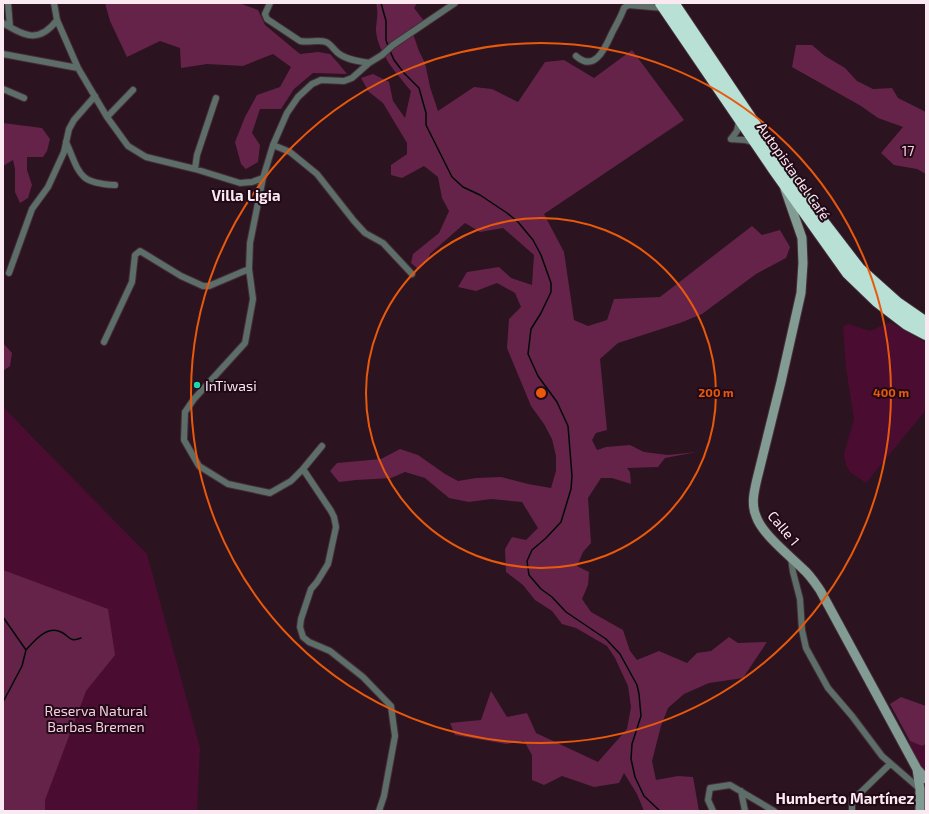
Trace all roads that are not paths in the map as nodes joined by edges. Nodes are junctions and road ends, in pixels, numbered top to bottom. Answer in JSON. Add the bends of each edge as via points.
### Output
{"nodes":[{"id":1,"x":8,"y":3,"type":"edge"},
{"id":2,"x":54,"y":3,"type":"edge"},
{"id":3,"x":270,"y":3,"type":"edge"},
{"id":4,"x":455,"y":3,"type":"edge"},
{"id":5,"x":666,"y":5,"type":"edge"},
{"id":6,"x":56,"y":20,"type":"junction"},
{"id":7,"x":3,"y":24,"type":"edge"},
{"id":8,"x":10,"y":27,"type":"junction"},
{"id":9,"x":3,"y":54,"type":"edge"},
{"id":10,"x":576,"y":56,"type":"dead end"},
{"id":11,"x":369,"y":63,"type":"junction"},
{"id":12,"x":78,"y":68,"type":"junction"},
{"id":13,"x":3,"y":89,"type":"edge"},
{"id":14,"x":133,"y":90,"type":"dead end"},
{"id":15,"x":95,"y":96,"type":"junction"},
{"id":16,"x":24,"y":98,"type":"dead end"},
{"id":17,"x":216,"y":98,"type":"dead end"},
{"id":18,"x":107,"y":117,"type":"junction"},
{"id":19,"x":739,"y":119,"type":"junction"},
{"id":20,"x":66,"y":142,"type":"junction"},
{"id":21,"x":756,"y":144,"type":"junction"},
{"id":22,"x":273,"y":145,"type":"junction"},
{"id":23,"x":195,"y":169,"type":"junction"},
{"id":24,"x":263,"y":178,"type":"junction"},
{"id":25,"x":781,"y":180,"type":"junction"},
{"id":26,"x":115,"y":185,"type":"dead end"},
{"id":27,"x":823,"y":237,"type":"junction"},
{"id":28,"x":802,"y":238,"type":"junction"},
{"id":29,"x":249,"y":269,"type":"junction"},
{"id":30,"x":9,"y":273,"type":"dead end"},
{"id":31,"x":412,"y":274,"type":"dead end"},
{"id":32,"x":926,"y":323,"type":"edge"},
{"id":33,"x":926,"y":334,"type":"edge"},
{"id":34,"x":104,"y":342,"type":"dead end"},
{"id":35,"x":322,"y":446,"type":"dead end"},
{"id":36,"x":303,"y":469,"type":"junction"},
{"id":37,"x":791,"y":558,"type":"junction"},
{"id":38,"x":890,"y":764,"type":"junction"},
{"id":39,"x":917,"y":769,"type":"junction"},
{"id":40,"x":926,"y":779,"type":"edge"},
{"id":41,"x":920,"y":788,"type":"junction"},
{"id":42,"x":741,"y":791,"type":"junction"},
{"id":43,"x":379,"y":811,"type":"edge"},
{"id":44,"x":713,"y":811,"type":"edge"},
{"id":45,"x":745,"y":811,"type":"edge"},
{"id":46,"x":774,"y":811,"type":"edge"},
{"id":47,"x":852,"y":811,"type":"edge"},
{"id":48,"x":920,"y":811,"type":"edge"}],
"edges":[{"from":1,"to":8,"type":"street"},
{"from":2,"to":6,"type":"street"},
{"from":3,"to":11,"type":"street","via":[[265,14],[267,19],[300,41],[327,43],[347,58]]},
{"from":4,"to":11,"type":"street"},
{"from":5,"to":10,"type":"street","via":[[628,5],[624,8],[601,54],[586,62]]},
{"from":5,"to":19,"type":"highway","name":"Autopista del Café"},
{"from":5,"to":32,"type":"highway","name":"Autopista del Café","via":[[859,269],[897,303]]},
{"from":6,"to":8,"type":"street","via":[[52,27],[40,35],[25,35]]},
{"from":6,"to":12,"type":"street"},
{"from":7,"to":8,"type":"street"},
{"from":9,"to":12,"type":"street"},
{"from":11,"to":22,"type":"street","via":[[352,78],[344,81],[321,80],[312,84],[298,97],[287,113]]},
{"from":12,"to":15,"type":"street"},
{"from":13,"to":16,"type":"street"},
{"from":14,"to":18,"type":"street"},
{"from":15,"to":18,"type":"street"},
{"from":15,"to":20,"type":"street","via":[[72,124]]},
{"from":17,"to":23,"type":"street","via":[[197,155]]},
{"from":18,"to":23,"type":"street","via":[[128,146],[146,157]]},
{"from":19,"to":21,"type":"highway","name":"Autopista del Café"},
{"from":19,"to":21,"type":"street","via":[[739,128],[731,140],[745,140]]},
{"from":20,"to":26,"type":"street","via":[[86,180]]},
{"from":20,"to":30,"type":"street","via":[[48,187],[32,210]]},
{"from":21,"to":25,"type":"highway","name":"Autopista del Café"},
{"from":22,"to":24,"type":"street"},
{"from":22,"to":31,"type":"street","via":[[290,152],[317,174],[354,222],[365,233],[383,243]]},
{"from":23,"to":24,"type":"street","via":[[240,183]]},
{"from":24,"to":29,"type":"street","via":[[250,243]]},
{"from":25,"to":27,"type":"highway","name":"Autopista del Café"},
{"from":25,"to":28,"type":"street","name":"Calle 1"},
{"from":27,"to":28,"type":"street","via":[[809,232]]},
{"from":27,"to":33,"type":"highway","name":"Autopista del Café","via":[[848,273],[877,301],[907,324]]},
{"from":28,"to":37,"type":"street","name":"Calle 1","via":[[801,293],[753,505],[760,524]]},
{"from":29,"to":34,"type":"street","via":[[209,286],[203,286],[140,251],[135,255],[132,282]]},
{"from":29,"to":36,"type":"street","via":[[253,299],[245,343],[185,412],[184,440],[199,466],[228,484],[270,492],[291,481]]},
{"from":35,"to":36,"type":"street"},
{"from":36,"to":43,"type":"street","via":[[334,516],[336,527],[328,564],[311,589],[300,627],[303,637],[330,651],[363,677],[391,706],[395,736]]},
{"from":37,"to":38,"type":"street","via":[[800,599],[806,648],[828,688]]},
{"from":37,"to":39,"type":"street","name":"Calle 1","via":[[813,580],[827,602]]},
{"from":38,"to":41,"type":"street"},
{"from":38,"to":47,"type":"street","via":[[852,799]]},
{"from":39,"to":40,"type":"street","name":"Calle 1"},
{"from":39,"to":41,"type":"street"},
{"from":41,"to":48,"type":"street"},
{"from":42,"to":44,"type":"street","via":[[730,785],[710,788],[708,800]]},
{"from":42,"to":45,"type":"street"},
{"from":42,"to":46,"type":"street"}]}
